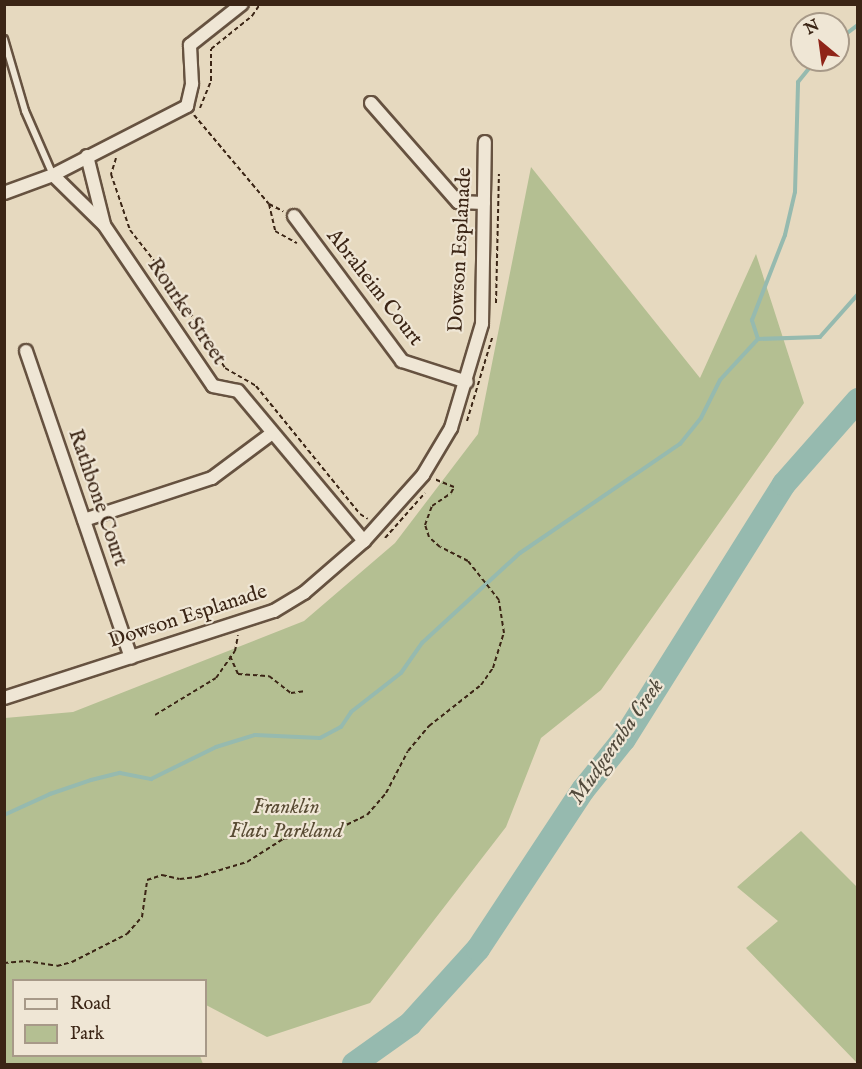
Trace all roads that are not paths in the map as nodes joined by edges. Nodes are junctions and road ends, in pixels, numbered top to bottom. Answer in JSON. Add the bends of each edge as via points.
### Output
{"nodes":[{"id":1,"x":242,"y":4,"type":"edge"},
{"id":2,"x":4,"y":39,"type":"edge"},
{"id":3,"x":371,"y":103,"type":"dead end"},
{"id":4,"x":485,"y":142,"type":"dead end"},
{"id":5,"x":87,"y":156,"type":"junction"},
{"id":6,"x":53,"y":175,"type":"junction"},
{"id":7,"x":4,"y":193,"type":"edge"},
{"id":8,"x":484,"y":203,"type":"junction"},
{"id":9,"x":294,"y":216,"type":"road end"},
{"id":10,"x":104,"y":225,"type":"junction"},
{"id":11,"x":26,"y":351,"type":"dead end"},
{"id":12,"x":467,"y":382,"type":"junction"},
{"id":13,"x":271,"y":434,"type":"junction"},
{"id":14,"x":84,"y":520,"type":"junction"},
{"id":15,"x":364,"y":541,"type":"junction"},
{"id":16,"x":131,"y":657,"type":"junction"},
{"id":17,"x":4,"y":698,"type":"edge"}],
"edges":[{"from":1,"to":5,"type":"street","via":[[190,45],[192,84],[187,106]]},
{"from":2,"to":6,"type":"lane","via":[[25,111]]},
{"from":3,"to":8,"type":"street","via":[[458,202]]},
{"from":4,"to":8,"type":"street","name":"Dowson Esplanade"},
{"from":5,"to":6,"type":"street"},
{"from":5,"to":10,"type":"street","name":"Rourke Street"},
{"from":6,"to":7,"type":"street"},
{"from":6,"to":10,"type":"street","name":"Rourke Street"},
{"from":8,"to":12,"type":"street","name":"Dowson Esplanade","via":[[482,324]]},
{"from":9,"to":12,"type":"street","name":"Abraheim Court","via":[[402,361]]},
{"from":10,"to":13,"type":"street","name":"Rourke Street","via":[[213,387],[238,391]]},
{"from":11,"to":14,"type":"street","name":"Rathbone Court"},
{"from":12,"to":15,"type":"street","name":"Dowson Esplanade","via":[[451,428],[423,475]]},
{"from":13,"to":14,"type":"street","via":[[212,478]]},
{"from":13,"to":15,"type":"street","name":"Rourke Street"},
{"from":14,"to":16,"type":"street","name":"Rathbone Court"},
{"from":15,"to":16,"type":"street","name":"Dowson Esplanade","via":[[304,593],[274,611]]},
{"from":16,"to":17,"type":"street","name":"Dowson Esplanade"}]}
